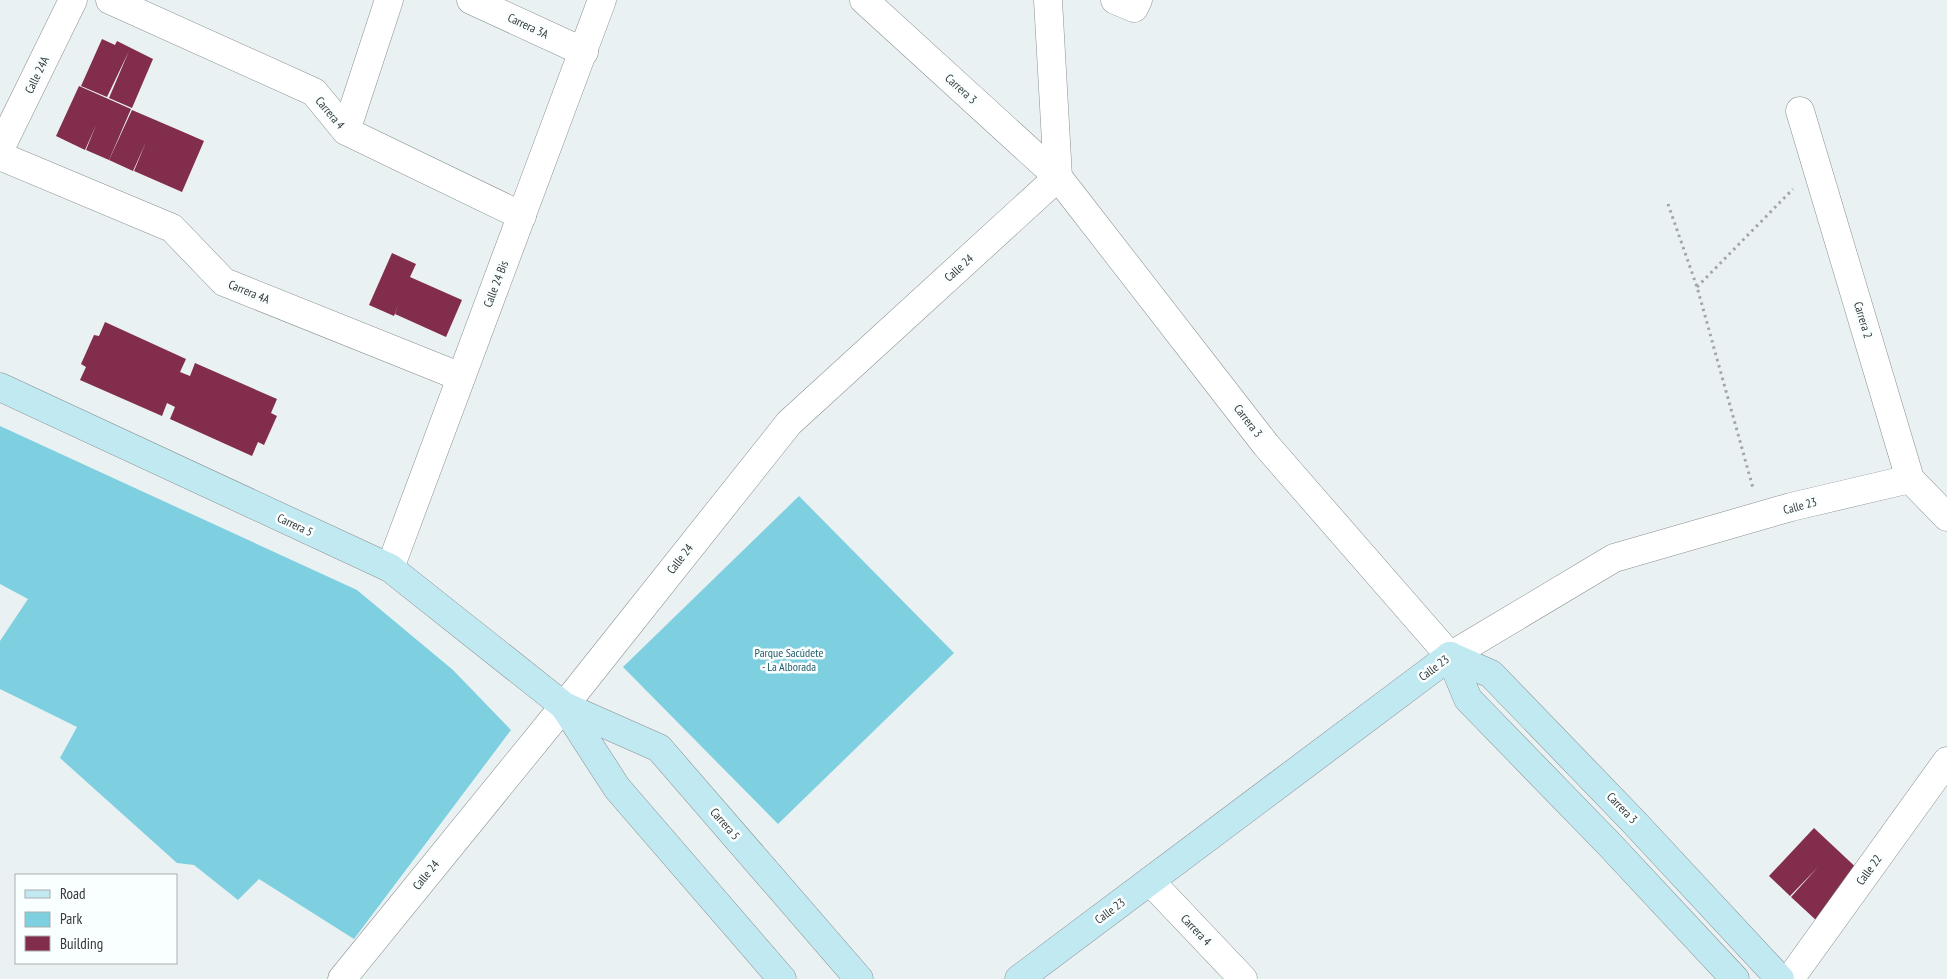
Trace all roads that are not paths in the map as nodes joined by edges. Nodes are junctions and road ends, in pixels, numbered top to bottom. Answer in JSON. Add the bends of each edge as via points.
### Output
{"nodes":[{"id":1,"x":73,"y":0,"type":"edge"},
{"id":2,"x":110,"y":0,"type":"edge"},
{"id":3,"x":389,"y":0,"type":"edge"},
{"id":4,"x":472,"y":0,"type":"edge"},
{"id":5,"x":602,"y":0,"type":"edge"},
{"id":6,"x":864,"y":0,"type":"edge"},
{"id":7,"x":1048,"y":0,"type":"edge"},
{"id":8,"x":584,"y":52,"type":"junction"},
{"id":9,"x":1800,"y":111,"type":"dead end"},
{"id":10,"x":346,"y":131,"type":"junction"},
{"id":11,"x":0,"y":149,"type":"edge"},
{"id":12,"x":0,"y":156,"type":"edge"},
{"id":13,"x":1058,"y":177,"type":"junction"},
{"id":14,"x":522,"y":216,"type":"junction"},
{"id":15,"x":461,"y":378,"type":"junction"},
{"id":16,"x":0,"y":387,"type":"edge"},
{"id":17,"x":1910,"y":479,"type":"junction"},
{"id":18,"x":1947,"y":517,"type":"edge"},
{"id":19,"x":390,"y":568,"type":"junction"},
{"id":20,"x":1450,"y":656,"type":"junction"},
{"id":21,"x":564,"y":706,"type":"junction"},
{"id":22,"x":1947,"y":761,"type":"edge"},
{"id":23,"x":1634,"y":821,"type":"junction"},
{"id":24,"x":1609,"y":844,"type":"junction"},
{"id":25,"x":1150,"y":881,"type":"junction"},
{"id":26,"x":342,"y":979,"type":"edge"},
{"id":27,"x":782,"y":979,"type":"edge"},
{"id":28,"x":859,"y":979,"type":"edge"},
{"id":29,"x":1019,"y":979,"type":"edge"},
{"id":30,"x":1243,"y":979,"type":"edge"},
{"id":31,"x":1735,"y":979,"type":"edge"},
{"id":32,"x":1780,"y":979,"type":"edge"},
{"id":33,"x":1790,"y":979,"type":"edge"}],
"edges":[{"from":1,"to":11,"type":"street","name":"Calle 24A"},
{"from":2,"to":10,"type":"street","name":"Carrera 4","via":[[314,92]]},
{"from":3,"to":10,"type":"street"},
{"from":4,"to":8,"type":"street","name":"Carrera 3A"},
{"from":5,"to":8,"type":"street","name":"Calle 24 Bis"},
{"from":6,"to":13,"type":"street","name":"Carrera 3"},
{"from":7,"to":13,"type":"street"},
{"from":8,"to":14,"type":"street","name":"Calle 24 Bis"},
{"from":9,"to":17,"type":"street","name":"Carrera 2"},
{"from":10,"to":14,"type":"street","name":"Carrera 4"},
{"from":12,"to":15,"type":"street","name":"Carrera 4A","via":[[172,228],[224,282]]},
{"from":13,"to":20,"type":"street","name":"Carrera 3","via":[[1266,444]]},
{"from":13,"to":21,"type":"street","name":"Calle 24","via":[[789,422]]},
{"from":14,"to":15,"type":"street","name":"Calle 24 Bis"},
{"from":15,"to":19,"type":"street","name":"Calle 24 Bis"},
{"from":16,"to":19,"type":"street","name":"Carrera 5"},
{"from":17,"to":18,"type":"street","name":"Carrera 2"},
{"from":17,"to":20,"type":"street","name":"Calle 23","via":[[1791,507],[1614,558]]},
{"from":19,"to":21,"type":"street","name":"Carrera 5"},
{"from":20,"to":23,"type":"street","name":"Carrera 3","via":[[1491,674]]},
{"from":20,"to":24,"type":"street","name":"Carrera 3","via":[[1468,698]]},
{"from":20,"to":25,"type":"street","name":"Calle 23"},
{"from":21,"to":26,"type":"street","name":"Calle 24"},
{"from":21,"to":27,"type":"street","name":"Carrera 5","via":[[617,788]]},
{"from":21,"to":28,"type":"street","name":"Carrera 5","via":[[659,748]]},
{"from":22,"to":33,"type":"street","name":"Calle 22"},
{"from":23,"to":24,"type":"street"},
{"from":23,"to":32,"type":"street","name":"Carrera 3"},
{"from":24,"to":31,"type":"street","name":"Carrera 3"},
{"from":25,"to":29,"type":"street","name":"Calle 23"},
{"from":25,"to":30,"type":"street","name":"Carrera 4"}]}
